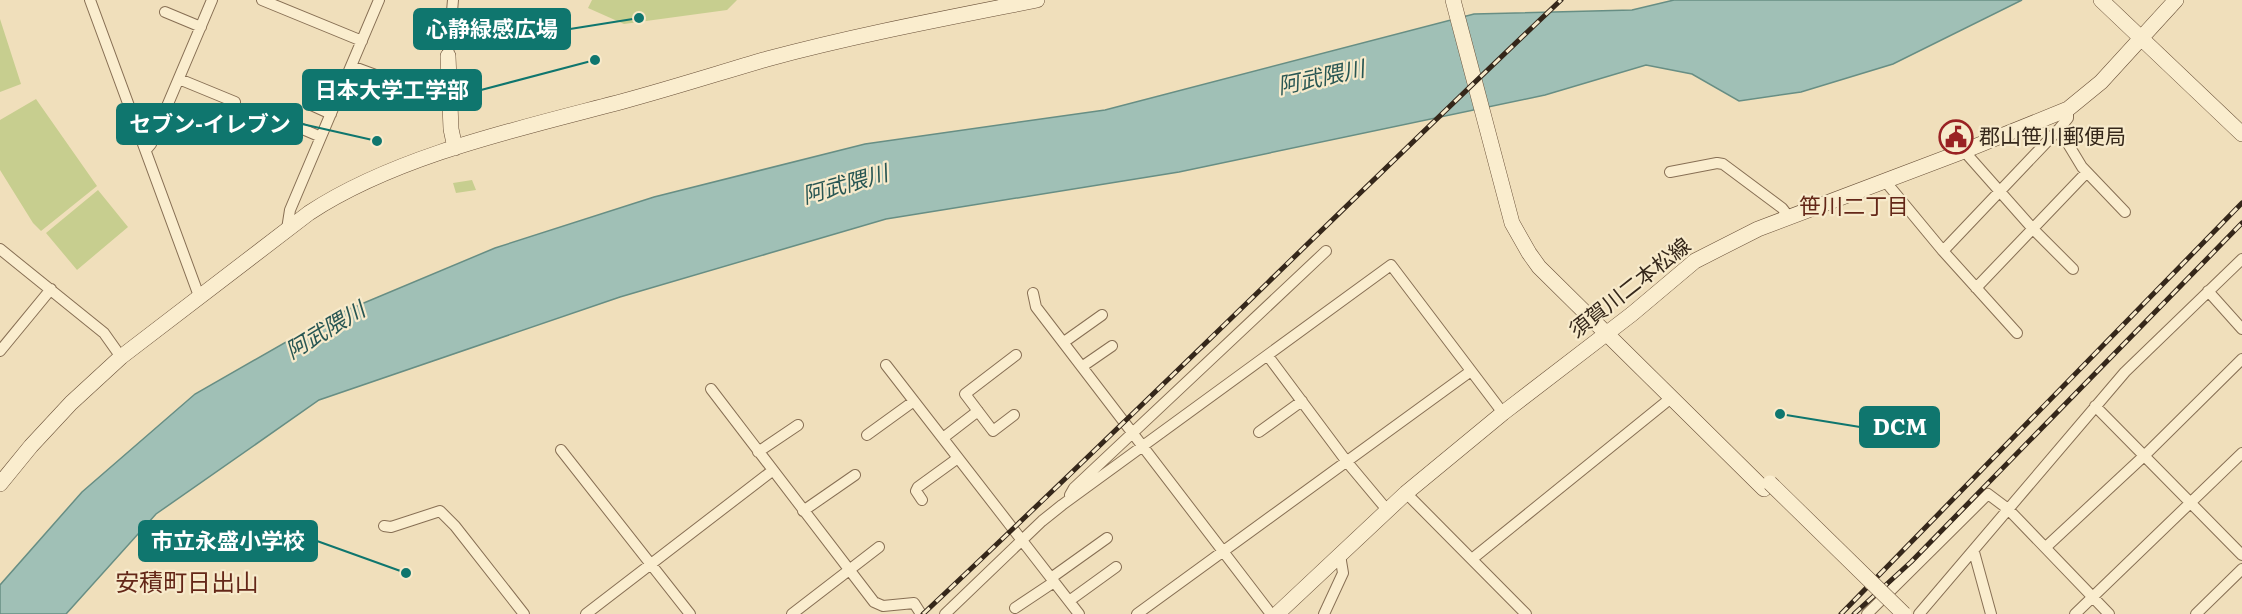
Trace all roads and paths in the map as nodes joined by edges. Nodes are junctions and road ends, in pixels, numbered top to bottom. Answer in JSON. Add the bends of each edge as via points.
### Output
{"nodes":[{"id":1,"x":90,"y":0,"type":"edge"},
{"id":2,"x":212,"y":0,"type":"edge"},
{"id":3,"x":262,"y":0,"type":"edge"},
{"id":4,"x":379,"y":0,"type":"edge"},
{"id":5,"x":453,"y":0,"type":"edge"},
{"id":6,"x":1037,"y":0,"type":"edge"},
{"id":7,"x":1453,"y":0,"type":"edge"},
{"id":8,"x":2176,"y":0,"type":"edge"},
{"id":9,"x":2104,"y":3,"type":"edge"},
{"id":10,"x":165,"y":12,"type":"dead end"},
{"id":11,"x":201,"y":27,"type":"junction"},
{"id":12,"x":2140,"y":39,"type":"junction"},
{"id":13,"x":362,"y":41,"type":"junction"},
{"id":14,"x":448,"y":56,"type":"joint"},
{"id":15,"x":351,"y":66,"type":"junction"},
{"id":16,"x":179,"y":79,"type":"junction"},
{"id":17,"x":435,"y":97,"type":"dead end"},
{"id":18,"x":235,"y":102,"type":"dead end"},
{"id":19,"x":309,"y":104,"type":"dead end"},
{"id":20,"x":2068,"y":109,"type":"junction"},
{"id":21,"x":331,"y":114,"type":"junction"},
{"id":22,"x":286,"y":122,"type":"dead end"},
{"id":23,"x":2059,"y":129,"type":"junction"},
{"id":24,"x":2242,"y":134,"type":"edge"},
{"id":25,"x":321,"y":136,"type":"junction"},
{"id":26,"x":455,"y":148,"type":"junction"},
{"id":27,"x":146,"y":150,"type":"junction"},
{"id":28,"x":1964,"y":151,"type":"junction"},
{"id":29,"x":1670,"y":171,"type":"dead end"},
{"id":30,"x":2087,"y":172,"type":"junction"},
{"id":31,"x":1885,"y":181,"type":"junction"},
{"id":32,"x":2000,"y":191,"type":"junction"},
{"id":33,"x":2125,"y":212,"type":"dead end"},
{"id":34,"x":1789,"y":217,"type":"junction"},
{"id":35,"x":287,"y":229,"type":"junction"},
{"id":36,"x":2033,"y":230,"type":"junction"},
{"id":37,"x":0,"y":249,"type":"edge"},
{"id":38,"x":1326,"y":251,"type":"dead end"},
{"id":39,"x":1943,"y":251,"type":"junction"},
{"id":40,"x":2242,"y":259,"type":"edge"},
{"id":41,"x":2073,"y":270,"type":"dead end"},
{"id":42,"x":1976,"y":288,"type":"junction"},
{"id":43,"x":51,"y":289,"type":"junction"},
{"id":44,"x":2208,"y":291,"type":"junction"},
{"id":45,"x":1033,"y":293,"type":"dead end"},
{"id":46,"x":199,"y":296,"type":"junction"},
{"id":47,"x":1102,"y":315,"type":"dead end"},
{"id":48,"x":2242,"y":329,"type":"edge"},
{"id":49,"x":1608,"y":332,"type":"junction"},
{"id":50,"x":2017,"y":333,"type":"dead end"},
{"id":51,"x":1064,"y":342,"type":"junction"},
{"id":52,"x":1112,"y":346,"type":"dead end"},
{"id":53,"x":0,"y":351,"type":"edge"},
{"id":54,"x":1016,"y":355,"type":"dead end"},
{"id":55,"x":1268,"y":356,"type":"junction"},
{"id":56,"x":121,"y":357,"type":"junction"},
{"id":57,"x":2242,"y":359,"type":"edge"},
{"id":58,"x":886,"y":365,"type":"dead end"},
{"id":59,"x":1083,"y":366,"type":"junction"},
{"id":60,"x":1471,"y":371,"type":"junction"},
{"id":61,"x":711,"y":389,"type":"dead end"},
{"id":62,"x":1671,"y":398,"type":"junction"},
{"id":63,"x":914,"y":401,"type":"junction"},
{"id":64,"x":1302,"y":401,"type":"junction"},
{"id":65,"x":2096,"y":406,"type":"junction"},
{"id":66,"x":978,"y":411,"type":"junction"},
{"id":67,"x":1503,"y":413,"type":"junction"},
{"id":68,"x":1014,"y":415,"type":"dead end"},
{"id":69,"x":798,"y":425,"type":"dead end"},
{"id":70,"x":1259,"y":432,"type":"dead end"},
{"id":71,"x":1133,"y":433,"type":"junction"},
{"id":72,"x":867,"y":435,"type":"dead end"},
{"id":73,"x":942,"y":438,"type":"junction"},
{"id":74,"x":1143,"y":446,"type":"junction"},
{"id":75,"x":561,"y":450,"type":"dead end"},
{"id":76,"x":758,"y":452,"type":"junction"},
{"id":77,"x":2242,"y":453,"type":"edge"},
{"id":78,"x":2145,"y":455,"type":"junction"},
{"id":79,"x":958,"y":458,"type":"junction"},
{"id":80,"x":1347,"y":462,"type":"junction"},
{"id":81,"x":772,"y":471,"type":"junction"},
{"id":82,"x":855,"y":475,"type":"dead end"},
{"id":83,"x":0,"y":484,"type":"edge"},
{"id":84,"x":1767,"y":486,"type":"junction"},
{"id":85,"x":1406,"y":494,"type":"junction"},
{"id":86,"x":922,"y":500,"type":"dead end"},
{"id":87,"x":1068,"y":501,"type":"junction"},
{"id":88,"x":2191,"y":502,"type":"junction"},
{"id":89,"x":2008,"y":509,"type":"junction"},
{"id":90,"x":803,"y":511,"type":"junction"},
{"id":91,"x":1388,"y":511,"type":"junction"},
{"id":92,"x":384,"y":526,"type":"dead end"},
{"id":93,"x":1107,"y":538,"type":"dead end"},
{"id":94,"x":1022,"y":540,"type":"junction"},
{"id":95,"x":879,"y":547,"type":"dead end"},
{"id":96,"x":2046,"y":547,"type":"junction"},
{"id":97,"x":1225,"y":551,"type":"junction"},
{"id":98,"x":1974,"y":552,"type":"junction"},
{"id":99,"x":1340,"y":555,"type":"junction"},
{"id":100,"x":2242,"y":555,"type":"edge"},
{"id":101,"x":1472,"y":559,"type":"junction"},
{"id":102,"x":650,"y":565,"type":"junction"},
{"id":103,"x":1116,"y":567,"type":"dead end"},
{"id":104,"x":2242,"y":569,"type":"edge"},
{"id":105,"x":849,"y":570,"type":"junction"},
{"id":106,"x":1053,"y":580,"type":"junction"},
{"id":107,"x":2092,"y":597,"type":"junction"},
{"id":108,"x":1069,"y":601,"type":"junction"},
{"id":109,"x":1015,"y":608,"type":"dead end"},
{"id":110,"x":1329,"y":612,"type":"edge"},
{"id":111,"x":524,"y":614,"type":"edge"},
{"id":112,"x":586,"y":614,"type":"edge"},
{"id":113,"x":690,"y":614,"type":"edge"},
{"id":114,"x":792,"y":614,"type":"edge"},
{"id":115,"x":921,"y":614,"type":"edge"},
{"id":116,"x":945,"y":614,"type":"edge"},
{"id":117,"x":1078,"y":614,"type":"edge"},
{"id":118,"x":1137,"y":614,"type":"edge"},
{"id":119,"x":1272,"y":614,"type":"edge"},
{"id":120,"x":1277,"y":614,"type":"edge"},
{"id":121,"x":1526,"y":614,"type":"edge"},
{"id":122,"x":1867,"y":614,"type":"edge"},
{"id":123,"x":1894,"y":614,"type":"edge"},
{"id":124,"x":1904,"y":614,"type":"edge"},
{"id":125,"x":1919,"y":614,"type":"edge"},
{"id":126,"x":1992,"y":614,"type":"edge"},
{"id":127,"x":2075,"y":614,"type":"edge"},
{"id":128,"x":2109,"y":614,"type":"edge"},
{"id":129,"x":2196,"y":614,"type":"edge"}],
"edges":[{"from":1,"to":27,"type":"street"},
{"from":2,"to":11,"type":"street"},
{"from":3,"to":13,"type":"street"},
{"from":4,"to":13,"type":"street"},
{"from":5,"to":14,"type":"street"},
{"from":6,"to":26,"type":"street","via":[[769,59]]},
{"from":7,"to":49,"type":"street","via":[[1512,223],[1539,267]]},
{"from":8,"to":12,"type":"street","name":"須賀川二本松線"},
{"from":9,"to":12,"type":"street"},
{"from":10,"to":11,"type":"street"},
{"from":11,"to":16,"type":"street"},
{"from":12,"to":20,"type":"street","name":"須賀川二本松線","via":[[2101,82]]},
{"from":12,"to":24,"type":"street"},
{"from":13,"to":15,"type":"street"},
{"from":14,"to":26,"type":"street"},
{"from":15,"to":17,"type":"street"},
{"from":15,"to":21,"type":"street"},
{"from":16,"to":18,"type":"street"},
{"from":16,"to":27,"type":"street"},
{"from":19,"to":21,"type":"street"},
{"from":20,"to":23,"type":"street","via":[[2068,118]]},
{"from":20,"to":28,"type":"street","name":"須賀川二本松線"},
{"from":21,"to":25,"type":"street"},
{"from":22,"to":25,"type":"street"},
{"from":23,"to":30,"type":"street"},
{"from":23,"to":32,"type":"street"},
{"from":25,"to":35,"type":"street"},
{"from":26,"to":35,"type":"street","via":[[344,191]]},
{"from":27,"to":46,"type":"street"},
{"from":28,"to":31,"type":"street","name":"須賀川二本松線"},
{"from":28,"to":32,"type":"street"},
{"from":29,"to":34,"type":"street","via":[[1723,164]]},
{"from":30,"to":33,"type":"street"},
{"from":30,"to":36,"type":"street"},
{"from":31,"to":34,"type":"street","name":"須賀川二本松線"},
{"from":31,"to":39,"type":"street"},
{"from":32,"to":36,"type":"street"},
{"from":32,"to":39,"type":"street"},
{"from":34,"to":49,"type":"street","name":"須賀川二本松線","via":[[1695,261]]},
{"from":35,"to":46,"type":"street"},
{"from":36,"to":41,"type":"street"},
{"from":36,"to":42,"type":"street"},
{"from":37,"to":43,"type":"street"},
{"from":38,"to":71,"type":"street"},
{"from":39,"to":42,"type":"street"},
{"from":40,"to":44,"type":"street"},
{"from":42,"to":50,"type":"street"},
{"from":43,"to":53,"type":"street"},
{"from":43,"to":56,"type":"street","via":[[104,333]]},
{"from":44,"to":48,"type":"street"},
{"from":44,"to":65,"type":"street"},
{"from":45,"to":51,"type":"street","via":[[1036,307]]},
{"from":46,"to":56,"type":"street"},
{"from":47,"to":51,"type":"street"},
{"from":49,"to":62,"type":"street"},
{"from":49,"to":67,"type":"street","name":"須賀川二本松線"},
{"from":49,"to":84,"type":"street","via":[[1652,368]]},
{"from":51,"to":59,"type":"street"},
{"from":52,"to":59,"type":"street"},
{"from":54,"to":66,"type":"street","via":[[965,394]]},
{"from":55,"to":60,"type":"street","via":[[1391,265]]},
{"from":55,"to":64,"type":"street"},
{"from":55,"to":74,"type":"street"},
{"from":56,"to":83,"type":"street","via":[[71,403]]},
{"from":57,"to":78,"type":"street"},
{"from":58,"to":63,"type":"street"},
{"from":59,"to":71,"type":"street"},
{"from":60,"to":67,"type":"street"},
{"from":60,"to":80,"type":"street"},
{"from":61,"to":76,"type":"street"},
{"from":62,"to":84,"type":"street"},
{"from":62,"to":101,"type":"street"},
{"from":63,"to":72,"type":"street"},
{"from":63,"to":73,"type":"street"},
{"from":64,"to":70,"type":"street"},
{"from":64,"to":80,"type":"street"},
{"from":65,"to":78,"type":"street"},
{"from":65,"to":89,"type":"street"},
{"from":66,"to":68,"type":"street","via":[[993,431]]},
{"from":66,"to":73,"type":"street"},
{"from":67,"to":85,"type":"street","name":"須賀川二本松線"},
{"from":69,"to":76,"type":"street"},
{"from":71,"to":74,"type":"street"},
{"from":71,"to":87,"type":"street","via":[[1074,488]]},
{"from":73,"to":79,"type":"street"},
{"from":74,"to":87,"type":"street"},
{"from":74,"to":97,"type":"street"},
{"from":75,"to":102,"type":"street"},
{"from":76,"to":81,"type":"street"},
{"from":77,"to":88,"type":"street"},
{"from":78,"to":88,"type":"street"},
{"from":78,"to":96,"type":"street"},
{"from":79,"to":86,"type":"street","via":[[918,487],[916,491]]},
{"from":79,"to":94,"type":"street"},
{"from":80,"to":91,"type":"street"},
{"from":80,"to":97,"type":"street"},
{"from":81,"to":90,"type":"street"},
{"from":81,"to":102,"type":"street"},
{"from":82,"to":90,"type":"street"},
{"from":84,"to":123,"type":"street"},
{"from":84,"to":124,"type":"street","bridge":true},
{"from":85,"to":91,"type":"street","name":"須賀川二本松線"},
{"from":85,"to":101,"type":"street"},
{"from":87,"to":94,"type":"street"},
{"from":88,"to":100,"type":"street"},
{"from":88,"to":107,"type":"street"},
{"from":89,"to":96,"type":"street"},
{"from":89,"to":98,"type":"street"},
{"from":89,"to":122,"type":"street","via":[[1988,495]]},
{"from":90,"to":105,"type":"street"},
{"from":91,"to":99,"type":"street","name":"須賀川二本松線"},
{"from":92,"to":111,"type":"street","via":[[440,511]]},
{"from":93,"to":106,"type":"street"},
{"from":94,"to":106,"type":"street"},
{"from":94,"to":116,"type":"street"},
{"from":95,"to":105,"type":"street"},
{"from":96,"to":107,"type":"street"},
{"from":97,"to":118,"type":"street"},
{"from":97,"to":119,"type":"street"},
{"from":98,"to":125,"type":"street"},
{"from":98,"to":126,"type":"street"},
{"from":99,"to":110,"type":"street","via":[[1343,573]]},
{"from":99,"to":120,"type":"street","name":"須賀川二本松線"},
{"from":101,"to":121,"type":"street"},
{"from":102,"to":112,"type":"street"},
{"from":102,"to":113,"type":"street"},
{"from":103,"to":108,"type":"street"},
{"from":104,"to":129,"type":"street"},
{"from":105,"to":114,"type":"street"},
{"from":105,"to":115,"type":"street","via":[[874,602],[883,606],[914,603]]},
{"from":106,"to":108,"type":"street"},
{"from":106,"to":109,"type":"street"},
{"from":107,"to":127,"type":"street"},
{"from":107,"to":128,"type":"street"},
{"from":108,"to":117,"type":"street"}]}
